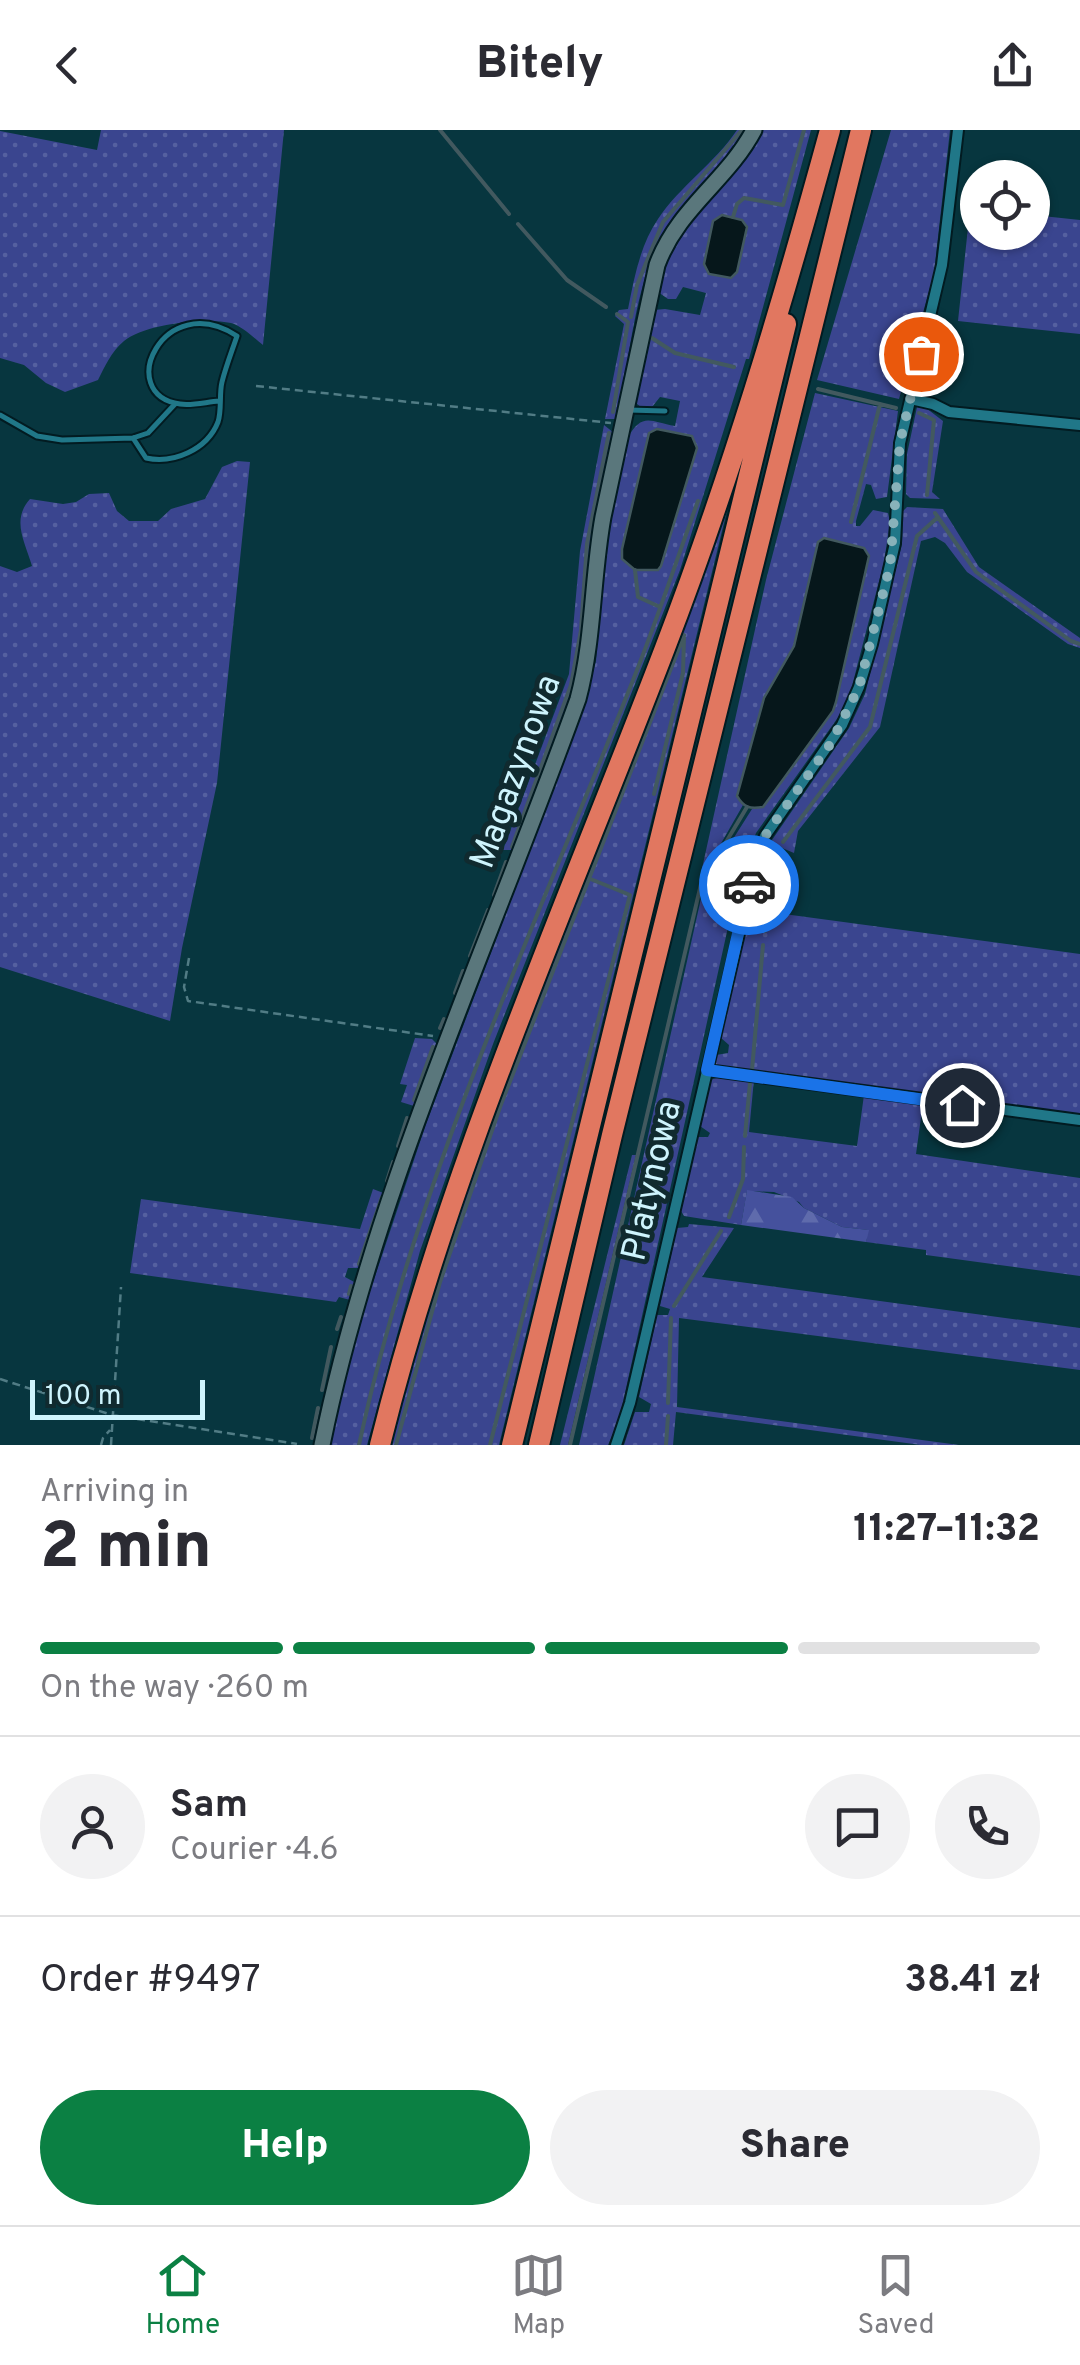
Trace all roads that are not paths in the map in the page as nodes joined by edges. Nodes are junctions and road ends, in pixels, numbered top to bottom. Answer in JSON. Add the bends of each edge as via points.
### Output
{"nodes":[{"id":1,"x":754,"y":130,"type":"edge"},
{"id":2,"x":830,"y":130,"type":"edge"},
{"id":3,"x":860,"y":130,"type":"edge"},
{"id":4,"x":958,"y":130,"type":"edge"},
{"id":5,"x":816,"y":180,"type":"junction"},
{"id":6,"x":910,"y":399,"type":"junction"},
{"id":7,"x":219,"y":400,"type":"junction"},
{"id":8,"x":175,"y":404,"type":"junction"},
{"id":9,"x":665,"y":412,"type":"dead end"},
{"id":10,"x":0,"y":415,"type":"edge"},
{"id":11,"x":624,"y":417,"type":"junction"},
{"id":12,"x":1080,"y":425,"type":"edge"},
{"id":13,"x":133,"y":438,"type":"junction"},
{"id":14,"x":707,"y":1070,"type":"junction"},
{"id":15,"x":1080,"y":1120,"type":"edge"},
{"id":16,"x":322,"y":1445,"type":"edge"},
{"id":17,"x":380,"y":1445,"type":"edge"},
{"id":18,"x":512,"y":1445,"type":"edge"},
{"id":19,"x":540,"y":1445,"type":"edge"},
{"id":20,"x":616,"y":1445,"type":"edge"}],
"edges":[{"from":1,"to":11,"type":"street","name":"Magazynowa","via":[[664,248]]},
{"from":2,"to":5,"type":"highway"},
{"from":3,"to":19,"type":"highway"},
{"from":4,"to":6,"type":"street","name":"Platynowa","via":[[942,265]]},
{"from":5,"to":17,"type":"highway","via":[[693,572],[461,1173]]},
{"from":5,"to":18,"type":"highway","via":[[779,356]]},
{"from":6,"to":12,"type":"street","via":[[949,412]]},
{"from":6,"to":14,"type":"street","name":"Platynowa","via":[[890,566],[859,687],[831,743],[765,836]]},
{"from":7,"to":8,"type":"lane"},
{"from":7,"to":8,"type":"lane","via":[[237,336],[186,326],[155,347],[148,370],[158,393]]},
{"from":7,"to":13,"type":"lane","via":[[219,420],[208,438],[184,455],[166,462],[146,458]]},
{"from":8,"to":13,"type":"lane","via":[[148,433]]},
{"from":9,"to":11,"type":"lane"},
{"from":10,"to":13,"type":"lane","via":[[37,436]]},
{"from":11,"to":16,"type":"street","name":"Magazynowa","via":[[596,556],[590,647],[578,700],[449,1040],[353,1319]]},
{"from":14,"to":15,"type":"street"},
{"from":14,"to":20,"type":"street","name":"Platynowa"}]}
